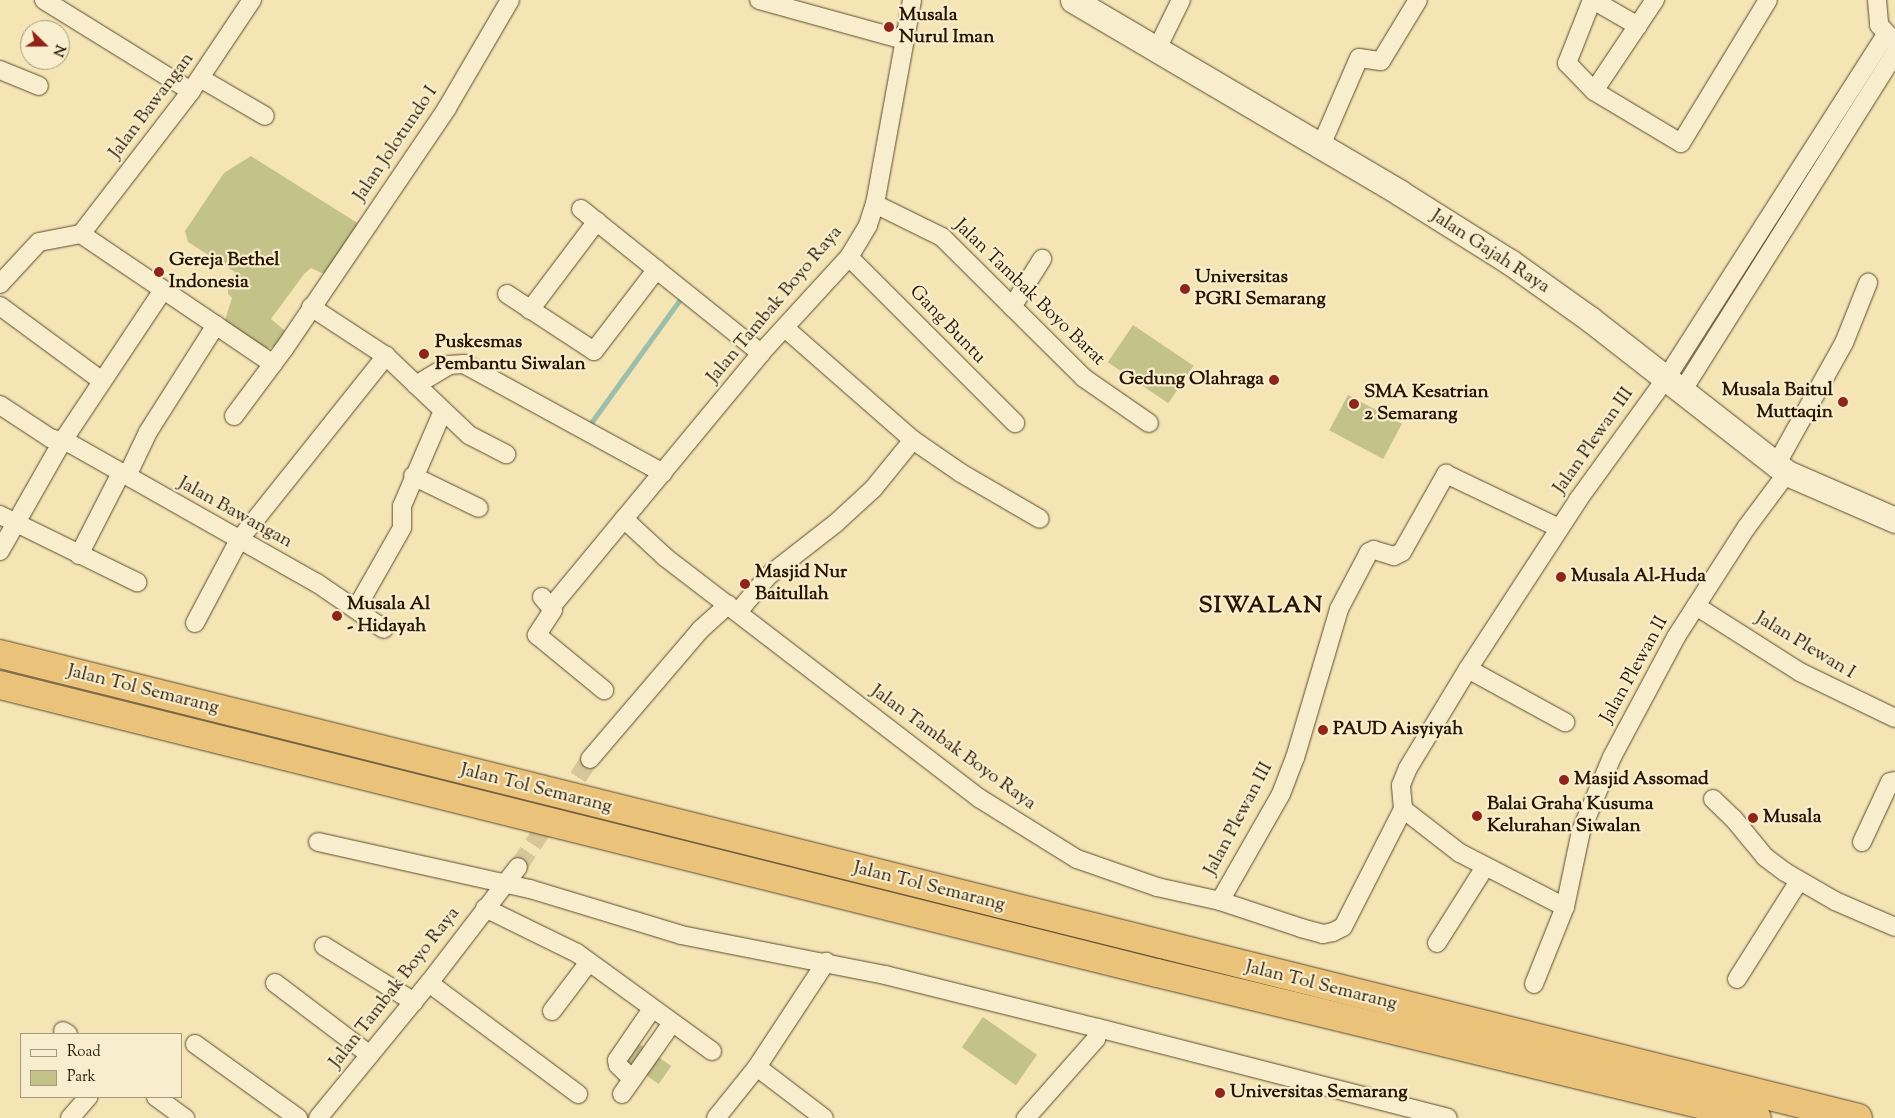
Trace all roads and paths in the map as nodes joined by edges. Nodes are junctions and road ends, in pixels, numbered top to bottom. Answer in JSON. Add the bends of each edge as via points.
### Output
{"nodes":[{"id":1,"x":44,"y":0,"type":"edge"},
{"id":2,"x":252,"y":0,"type":"edge"},
{"id":3,"x":510,"y":0,"type":"edge"},
{"id":4,"x":759,"y":0,"type":"edge"},
{"id":5,"x":912,"y":0,"type":"edge"},
{"id":6,"x":1073,"y":0,"type":"edge"},
{"id":7,"x":1181,"y":0,"type":"edge"},
{"id":8,"x":1418,"y":0,"type":"edge"},
{"id":9,"x":1593,"y":0,"type":"edge"},
{"id":10,"x":1655,"y":0,"type":"edge"},
{"id":11,"x":1768,"y":0,"type":"edge"},
{"id":12,"x":1878,"y":0,"type":"edge"},
{"id":13,"x":1638,"y":26,"type":"junction"},
{"id":14,"x":1891,"y":39,"type":"edge"},
{"id":15,"x":904,"y":40,"type":"junction"},
{"id":16,"x":1156,"y":51,"type":"junction"},
{"id":17,"x":1895,"y":53,"type":"edge"},
{"id":18,"x":0,"y":70,"type":"edge"},
{"id":19,"x":196,"y":84,"type":"junction"},
{"id":20,"x":39,"y":86,"type":"dead end"},
{"id":21,"x":1594,"y":91,"type":"junction"},
{"id":22,"x":265,"y":116,"type":"dead end"},
{"id":23,"x":1320,"y":148,"type":"junction"},
{"id":24,"x":875,"y":204,"type":"junction"},
{"id":25,"x":581,"y":209,"type":"dead end"},
{"id":26,"x":597,"y":221,"type":"junction"},
{"id":27,"x":81,"y":234,"type":"junction"},
{"id":28,"x":849,"y":256,"type":"junction"},
{"id":29,"x":1042,"y":259,"type":"dead end"},
{"id":30,"x":657,"y":269,"type":"junction"},
{"id":31,"x":1868,"y":283,"type":"dead end"},
{"id":32,"x":0,"y":284,"type":"edge"},
{"id":33,"x":163,"y":290,"type":"junction"},
{"id":34,"x":507,"y":294,"type":"dead end"},
{"id":35,"x":1719,"y":294,"type":"junction"},
{"id":36,"x":1738,"y":305,"type":"junction"},
{"id":37,"x":0,"y":306,"type":"edge"},
{"id":38,"x":311,"y":307,"type":"junction"},
{"id":39,"x":1012,"y":307,"type":"junction"},
{"id":40,"x":530,"y":310,"type":"junction"},
{"id":41,"x":216,"y":325,"type":"junction"},
{"id":42,"x":785,"y":328,"type":"junction"},
{"id":43,"x":761,"y":354,"type":"junction"},
{"id":44,"x":386,"y":356,"type":"junction"},
{"id":45,"x":273,"y":364,"type":"junction"},
{"id":46,"x":102,"y":381,"type":"junction"},
{"id":47,"x":416,"y":385,"type":"junction"},
{"id":48,"x":1673,"y":386,"type":"junction"},
{"id":49,"x":0,"y":405,"type":"edge"},
{"id":50,"x":442,"y":412,"type":"junction"},
{"id":51,"x":234,"y":416,"type":"dead end"},
{"id":52,"x":1015,"y":423,"type":"dead end"},
{"id":53,"x":1149,"y":423,"type":"dead end"},
{"id":54,"x":913,"y":440,"type":"junction"},
{"id":55,"x":62,"y":442,"type":"junction"},
{"id":56,"x":506,"y":454,"type":"dead end"},
{"id":57,"x":1782,"y":469,"type":"junction"},
{"id":58,"x":663,"y":473,"type":"junction"},
{"id":59,"x":124,"y":475,"type":"junction"},
{"id":60,"x":413,"y":476,"type":"junction"},
{"id":61,"x":479,"y":508,"type":"dead end"},
{"id":62,"x":7,"y":519,"type":"edge"},
{"id":63,"x":624,"y":519,"type":"junction"},
{"id":64,"x":1040,"y":519,"type":"dead end"},
{"id":65,"x":1895,"y":520,"type":"edge"},
{"id":66,"x":1560,"y":528,"type":"junction"},
{"id":67,"x":239,"y":540,"type":"junction"},
{"id":68,"x":0,"y":551,"type":"edge"},
{"id":69,"x":79,"y":556,"type":"junction"},
{"id":70,"x":136,"y":582,"type":"dead end"},
{"id":71,"x":1696,"y":606,"type":"junction"},
{"id":72,"x":733,"y":608,"type":"junction"},
{"id":73,"x":356,"y":609,"type":"junction"},
{"id":74,"x":195,"y":623,"type":"dead end"},
{"id":75,"x":384,"y":628,"type":"dead end"},
{"id":76,"x":0,"y":654,"type":"edge"},
{"id":77,"x":1468,"y":669,"type":"junction"},
{"id":78,"x":0,"y":685,"type":"edge"},
{"id":79,"x":604,"y":690,"type":"dead end"},
{"id":80,"x":1895,"y":718,"type":"edge"},
{"id":81,"x":1565,"y":722,"type":"dead end"},
{"id":82,"x":590,"y":759,"type":"tunnel mouth"},
{"id":83,"x":1895,"y":781,"type":"edge"},
{"id":84,"x":1713,"y":799,"type":"dead end"},
{"id":85,"x":1403,"y":809,"type":"junction"},
{"id":86,"x":318,"y":842,"type":"dead end"},
{"id":87,"x":1862,"y":842,"type":"dead end"},
{"id":88,"x":518,"y":867,"type":"tunnel mouth"},
{"id":89,"x":1485,"y":867,"type":"junction"},
{"id":90,"x":1799,"y":881,"type":"junction"},
{"id":91,"x":505,"y":883,"type":"junction"},
{"id":92,"x":1220,"y":901,"type":"junction"},
{"id":93,"x":1565,"y":907,"type":"junction"},
{"id":94,"x":485,"y":908,"type":"junction"},
{"id":95,"x":1895,"y":928,"type":"edge"},
{"id":96,"x":1437,"y":944,"type":"dead end"},
{"id":97,"x":324,"y":946,"type":"dead end"},
{"id":98,"x":590,"y":962,"type":"junction"},
{"id":99,"x":826,"y":962,"type":"junction"},
{"id":100,"x":1737,"y":979,"type":"dead end"},
{"id":101,"x":275,"y":983,"type":"dead end"},
{"id":102,"x":429,"y":983,"type":"junction"},
{"id":103,"x":1534,"y":984,"type":"dead end"},
{"id":104,"x":414,"y":1002,"type":"junction"},
{"id":105,"x":652,"y":1009,"type":"junction"},
{"id":106,"x":552,"y":1011,"type":"dead end"},
{"id":107,"x":672,"y":1023,"type":"junction"},
{"id":108,"x":1097,"y":1034,"type":"junction"},
{"id":109,"x":195,"y":1044,"type":"dead end"},
{"id":110,"x":712,"y":1051,"type":"dead end"},
{"id":111,"x":370,"y":1055,"type":"junction"},
{"id":112,"x":757,"y":1067,"type":"junction"},
{"id":113,"x":632,"y":1079,"type":"junction"},
{"id":114,"x":578,"y":1094,"type":"dead end"},
{"id":115,"x":622,"y":1094,"type":"dead end"},
{"id":116,"x":87,"y":1098,"type":"edge"},
{"id":117,"x":157,"y":1098,"type":"edge"},
{"id":118,"x":70,"y":1118,"type":"edge"},
{"id":119,"x":185,"y":1118,"type":"edge"},
{"id":120,"x":298,"y":1118,"type":"edge"},
{"id":121,"x":318,"y":1118,"type":"edge"},
{"id":122,"x":716,"y":1118,"type":"edge"},
{"id":123,"x":824,"y":1118,"type":"edge"},
{"id":124,"x":1026,"y":1118,"type":"edge"},
{"id":125,"x":1448,"y":1118,"type":"edge"},
{"id":126,"x":1757,"y":1118,"type":"edge"},
{"id":127,"x":1858,"y":1118,"type":"edge"}],
"edges":[{"from":1,"to":19,"type":"street"},
{"from":2,"to":19,"type":"street","name":"Jalan Bawangan"},
{"from":3,"to":38,"type":"street","name":"Jalan Jolotundo I","via":[[447,108]]},
{"from":4,"to":15,"type":"street"},
{"from":5,"to":15,"type":"street","name":"Jalan Tambak Boyo Raya"},
{"from":6,"to":16,"type":"main road","name":"Jalan Gajah Raya"},
{"from":7,"to":16,"type":"street"},
{"from":8,"to":23,"type":"street","via":[[1381,60],[1359,58]]},
{"from":9,"to":13,"type":"street"},
{"from":9,"to":21,"type":"street","via":[[1567,63]]},
{"from":10,"to":13,"type":"street"},
{"from":11,"to":21,"type":"street","via":[[1681,143]]},
{"from":12,"to":14,"type":"street","via":[[1879,25]]},
{"from":13,"to":21,"type":"street"},
{"from":14,"to":35,"type":"street"},
{"from":15,"to":24,"type":"street","name":"Jalan Tambak Boyo Raya"},
{"from":16,"to":23,"type":"main road","name":"Jalan Gajah Raya"},
{"from":17,"to":36,"type":"street"},
{"from":18,"to":20,"type":"street"},
{"from":19,"to":22,"type":"street"},
{"from":19,"to":27,"type":"street","name":"Jalan Bawangan"},
{"from":23,"to":48,"type":"main road","name":"Jalan Gajah Raya","via":[[1510,262],[1590,319]]},
{"from":24,"to":28,"type":"street","name":"Jalan Tambak Boyo Raya","via":[[868,225]]},
{"from":24,"to":39,"type":"street","name":"Jalan Tambak Boyo Barat","via":[[942,236]]},
{"from":25,"to":26,"type":"street"},
{"from":26,"to":30,"type":"street"},
{"from":26,"to":40,"type":"street"},
{"from":27,"to":32,"type":"street","via":[[39,242]]},
{"from":27,"to":33,"type":"street"},
{"from":28,"to":42,"type":"street","name":"Jalan Tambak Boyo Raya"},
{"from":28,"to":52,"type":"street","name":"Gang Buntu"},
{"from":29,"to":39,"type":"street"},
{"from":30,"to":40,"type":"street","via":[[594,351]]},
{"from":30,"to":43,"type":"street"},
{"from":31,"to":57,"type":"street","name":"Jalan Plewan II","via":[[1844,343]]},
{"from":33,"to":41,"type":"street"},
{"from":33,"to":46,"type":"street"},
{"from":34,"to":40,"type":"street"},
{"from":35,"to":36,"type":"street"},
{"from":35,"to":48,"type":"street"},
{"from":36,"to":48,"type":"street"},
{"from":37,"to":46,"type":"street"},
{"from":38,"to":44,"type":"street"},
{"from":38,"to":45,"type":"street","name":"Jalan Jolotundo I"},
{"from":39,"to":53,"type":"street","name":"Jalan Tambak Boyo Barat","via":[[1084,378]]},
{"from":41,"to":45,"type":"street"},
{"from":41,"to":59,"type":"street"},
{"from":42,"to":43,"type":"street","name":"Jalan Tambak Boyo Raya"},
{"from":42,"to":54,"type":"street"},
{"from":43,"to":58,"type":"street","name":"Jalan Tambak Boyo Raya"},
{"from":44,"to":47,"type":"street"},
{"from":44,"to":67,"type":"street"},
{"from":45,"to":51,"type":"street","name":"Jalan Jolotundo I"},
{"from":46,"to":55,"type":"street"},
{"from":47,"to":50,"type":"street"},
{"from":47,"to":58,"type":"street","via":[[448,365],[464,364]]},
{"from":48,"to":57,"type":"main road","name":"Jalan Gajah Raya"},
{"from":48,"to":66,"type":"street","name":"Jalan Plewan III"},
{"from":49,"to":55,"type":"street","name":"Jalan Bawangan","via":[[50,438]]},
{"from":50,"to":56,"type":"street","via":[[470,435]]},
{"from":50,"to":60,"type":"street"},
{"from":54,"to":64,"type":"street","via":[[961,473]]},
{"from":54,"to":72,"type":"street","via":[[873,489]]},
{"from":55,"to":59,"type":"street","name":"Jalan Bawangan"},
{"from":55,"to":62,"type":"street"},
{"from":57,"to":65,"type":"main road","name":"Jalan Gajah Raya"},
{"from":57,"to":71,"type":"street","name":"Jalan Plewan II"},
{"from":58,"to":63,"type":"street","name":"Jalan Tambak Boyo Raya"},
{"from":59,"to":67,"type":"street","name":"Jalan Bawangan"},
{"from":59,"to":69,"type":"street"},
{"from":60,"to":61,"type":"street"},
{"from":60,"to":73,"type":"street","via":[[402,506],[402,528]]},
{"from":62,"to":68,"type":"street"},
{"from":62,"to":69,"type":"street"},
{"from":63,"to":72,"type":"street","name":"Jalan Tambak Boyo Raya","via":[[665,557]]},
{"from":63,"to":79,"type":"street","name":"Jalan Tambak Boyo Raya","via":[[547,602],[552,615],[538,635]]},
{"from":66,"to":77,"type":"street","name":"Jalan Plewan III"},
{"from":66,"to":92,"type":"street","name":"Jalan Plewan III","via":[[1446,474],[1402,552],[1394,556],[1374,550],[1369,552],[1339,609],[1281,794]]},
{"from":67,"to":73,"type":"street","name":"Jalan Bawangan"},
{"from":67,"to":74,"type":"street"},
{"from":69,"to":70,"type":"street"},
{"from":71,"to":80,"type":"street","name":"Jalan Plewan I","via":[[1800,672]]},
{"from":71,"to":93,"type":"street","name":"Jalan Plewan II","via":[[1612,757],[1577,843]]},
{"from":72,"to":82,"type":"street","via":[[700,630]]},
{"from":72,"to":92,"type":"street","name":"Jalan Tambak Boyo Raya","via":[[1009,818],[1077,859],[1119,876]]},
{"from":73,"to":75,"type":"street","name":"Jalan Bawangan"},
{"from":76,"to":127,"type":"highway","name":"Jalan Tol Semarang"},
{"from":77,"to":81,"type":"street"},
{"from":77,"to":85,"type":"street","name":"Jalan Plewan III","via":[[1408,768],[1401,785]]},
{"from":78,"to":126,"type":"highway","name":"Jalan Tol Semarang"},
{"from":83,"to":87,"type":"street","via":[[1890,782]]},
{"from":84,"to":90,"type":"street","via":[[1734,818],[1765,858]]},
{"from":85,"to":89,"type":"street","via":[[1460,853]]},
{"from":85,"to":92,"type":"street","name":"Jalan Plewan III","via":[[1343,927],[1338,930],[1323,934]]},
{"from":86,"to":91,"type":"street"},
{"from":88,"to":91,"type":"street","name":"Jalan Tambak Boyo Raya"},
{"from":89,"to":93,"type":"street"},
{"from":89,"to":96,"type":"street"},
{"from":90,"to":95,"type":"street"},
{"from":90,"to":100,"type":"street"},
{"from":91,"to":94,"type":"street","name":"Jalan Tambak Boyo Raya"},
{"from":91,"to":99,"type":"street","via":[[681,935]]},
{"from":93,"to":103,"type":"street","name":"Jalan Plewan II"},
{"from":94,"to":98,"type":"street","via":[[566,946]]},
{"from":94,"to":102,"type":"street","name":"Jalan Tambak Boyo Raya"},
{"from":97,"to":104,"type":"street"},
{"from":98,"to":105,"type":"street"},
{"from":98,"to":106,"type":"street"},
{"from":99,"to":108,"type":"street"},
{"from":99,"to":112,"type":"street"},
{"from":101,"to":111,"type":"street"},
{"from":102,"to":104,"type":"street","name":"Jalan Tambak Boyo Raya"},
{"from":102,"to":114,"type":"street"},
{"from":104,"to":111,"type":"street","name":"Jalan Tambak Boyo Raya"},
{"from":105,"to":107,"type":"street"},
{"from":105,"to":113,"type":"street","via":[[617,1060]]},
{"from":107,"to":110,"type":"street"},
{"from":107,"to":113,"type":"street"},
{"from":108,"to":124,"type":"street"},
{"from":108,"to":125,"type":"street"},
{"from":109,"to":120,"type":"street"},
{"from":111,"to":121,"type":"street","name":"Jalan Tambak Boyo Raya"},
{"from":112,"to":122,"type":"street"},
{"from":112,"to":123,"type":"street"},
{"from":113,"to":115,"type":"street"},
{"from":116,"to":118,"type":"street"},
{"from":117,"to":119,"type":"street"}]}
